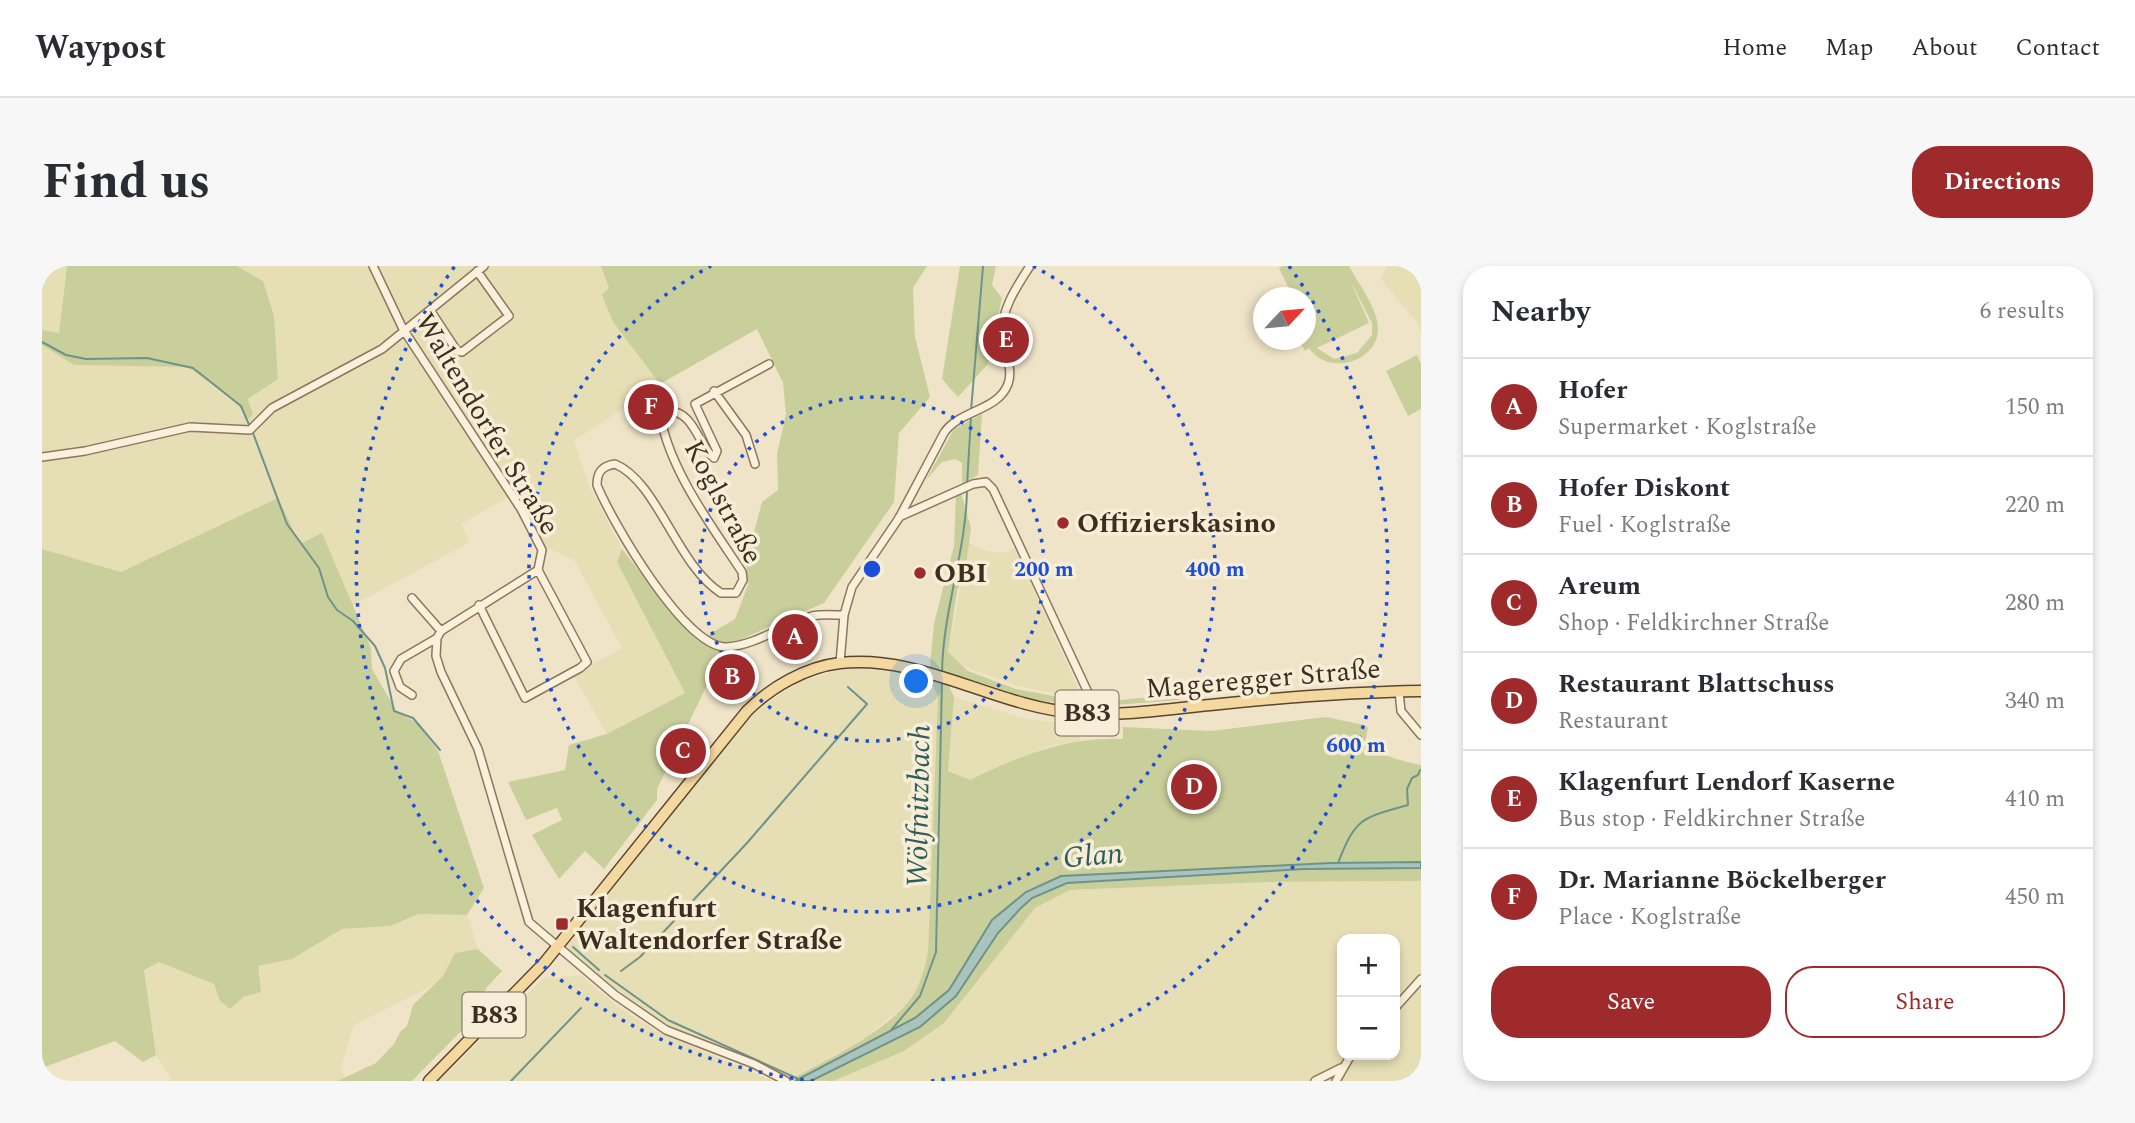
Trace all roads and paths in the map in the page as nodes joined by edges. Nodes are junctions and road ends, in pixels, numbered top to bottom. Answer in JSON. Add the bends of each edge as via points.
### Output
{"nodes":[{"id":1,"x":373,"y":266,"type":"edge"},
{"id":2,"x":1030,"y":266,"type":"edge"},
{"id":3,"x":481,"y":268,"type":"edge"},
{"id":4,"x":430,"y":310,"type":"junction"},
{"id":5,"x":403,"y":330,"type":"junction"},
{"id":6,"x":769,"y":364,"type":"dead end"},
{"id":7,"x":714,"y":391,"type":"junction"},
{"id":8,"x":42,"y":457,"type":"edge"},
{"id":9,"x":755,"y":464,"type":"dead end"},
{"id":10,"x":899,"y":518,"type":"junction"},
{"id":11,"x":538,"y":570,"type":"junction"},
{"id":12,"x":412,"y":598,"type":"dead end"},
{"id":13,"x":479,"y":605,"type":"junction"},
{"id":14,"x":844,"y":615,"type":"junction"},
{"id":15,"x":439,"y":634,"type":"junction"},
{"id":16,"x":840,"y":663,"type":"junction"},
{"id":17,"x":1399,"y":691,"type":"junction"},
{"id":18,"x":1421,"y":691,"type":"edge"},
{"id":19,"x":412,"y":695,"type":"dead end"},
{"id":20,"x":1092,"y":701,"type":"dead end"},
{"id":21,"x":1421,"y":735,"type":"edge"},
{"id":22,"x":558,"y":947,"type":"junction"},
{"id":23,"x":1421,"y":979,"type":"edge"},
{"id":24,"x":1400,"y":1002,"type":"edge"},
{"id":25,"x":1348,"y":1060,"type":"edge"},
{"id":26,"x":1342,"y":1068,"type":"junction"},
{"id":27,"x":429,"y":1081,"type":"edge"},
{"id":28,"x":786,"y":1081,"type":"edge"},
{"id":29,"x":1315,"y":1081,"type":"edge"},
{"id":30,"x":1336,"y":1081,"type":"edge"}],
"edges":[{"from":1,"to":5,"type":"street","name":"Waltendorfer Straße"},
{"from":2,"to":10,"type":"street","via":[[1002,328],[1010,374],[1007,385],[1002,394],[944,433]]},
{"from":3,"to":4,"type":"street"},
{"from":3,"to":4,"type":"street","via":[[509,316],[462,352]]},
{"from":4,"to":5,"type":"street"},
{"from":5,"to":8,"type":"street","via":[[359,363],[272,408],[246,432],[219,426],[190,427]]},
{"from":5,"to":11,"type":"street","name":"Waltendorfer Straße","via":[[521,509],[542,550]]},
{"from":6,"to":7,"type":"street"},
{"from":7,"to":9,"type":"street","name":"Koglstraße","via":[[746,435]]},
{"from":7,"to":14,"type":"street","name":"Koglstraße","via":[[695,404],[717,451],[714,458],[681,414],[669,411],[660,419],[709,526],[743,572],[740,587],[730,595],[713,588],[687,560],[632,475],[622,467],[608,465],[599,472],[597,485],[635,557],[695,631],[716,646],[745,643],[812,616]]},
{"from":10,"to":14,"type":"street","via":[[852,587]]},
{"from":10,"to":20,"type":"street","via":[[972,484],[986,482]]},
{"from":11,"to":13,"type":"street","name":"Waltendorfer Straße"},
{"from":11,"to":13,"type":"street","via":[[587,662],[580,668],[525,698]]},
{"from":12,"to":15,"type":"street"},
{"from":13,"to":15,"type":"street","name":"Waltendorfer Straße"},
{"from":14,"to":16,"type":"street"},
{"from":15,"to":19,"type":"street","name":"Waltendorfer Straße","via":[[401,659],[394,671],[400,687]]},
{"from":15,"to":22,"type":"street","via":[[436,656],[478,749],[529,922]]},
{"from":16,"to":17,"type":"main road","name":"Mageregger Straße","number":"B83","via":[[894,664],[1022,704],[1101,714]]},
{"from":16,"to":22,"type":"main road","number":"B83","via":[[783,684],[747,711]]},
{"from":17,"to":18,"type":"main road","name":"Mageregger Straße","number":"B83"},
{"from":17,"to":21,"type":"street","name":"Mageregger Straße","via":[[1401,711]]},
{"from":22,"to":27,"type":"main road","number":"B83"},
{"from":22,"to":28,"type":"street","via":[[666,1030]]},
{"from":23,"to":24,"type":"street"},
{"from":25,"to":26,"type":"street"},
{"from":26,"to":29,"type":"street"},
{"from":26,"to":30,"type":"street"}]}
